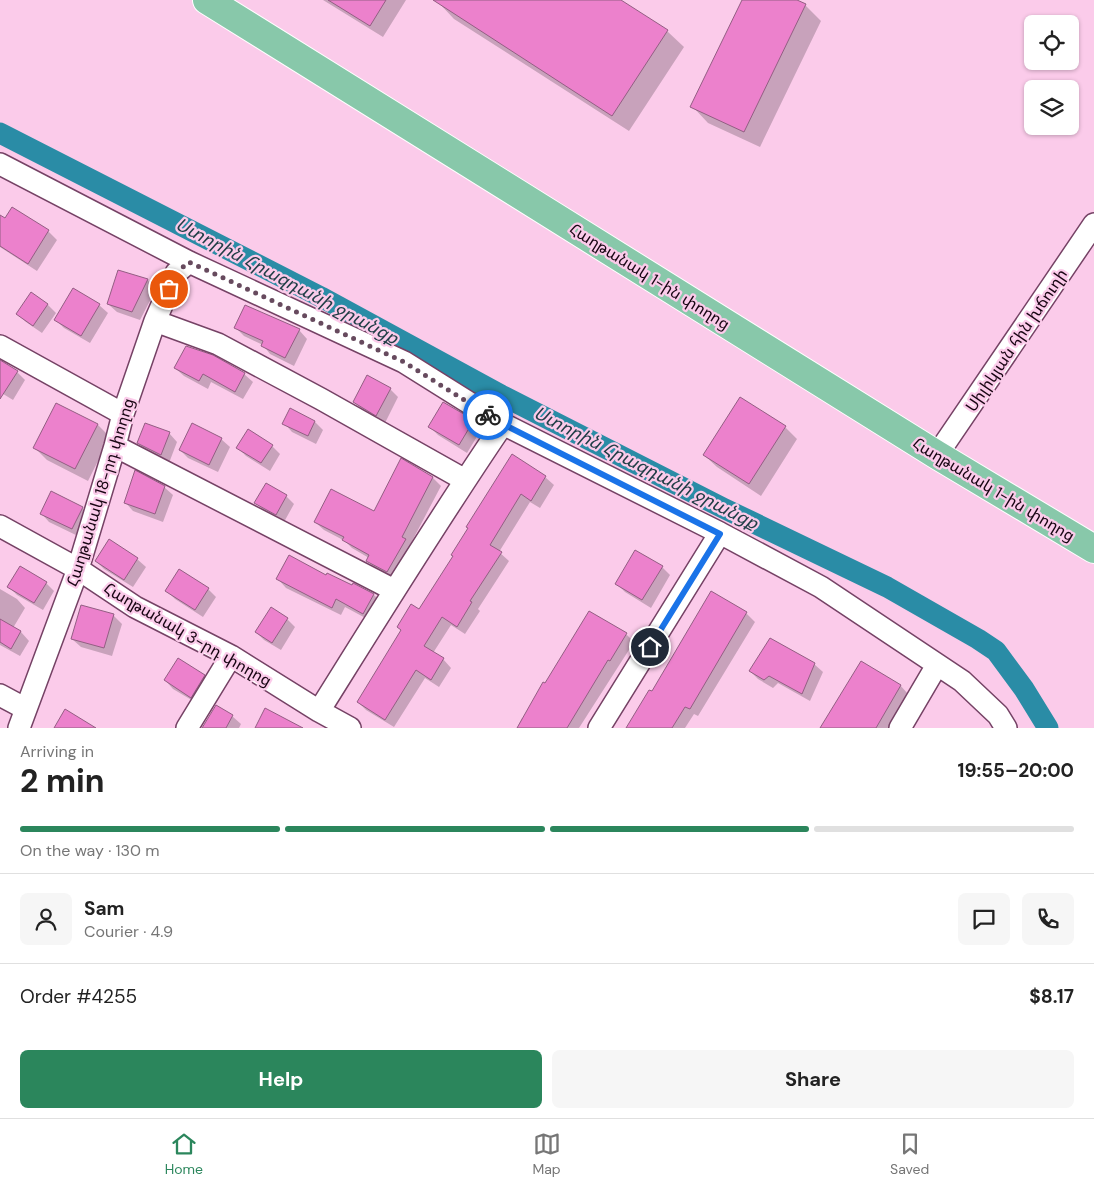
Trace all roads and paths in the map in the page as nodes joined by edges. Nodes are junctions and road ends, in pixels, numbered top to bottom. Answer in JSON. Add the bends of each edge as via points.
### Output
{"nodes":[{"id":1,"x":207,"y":0,"type":"edge"},
{"id":2,"x":0,"y":164,"type":"edge"},
{"id":3,"x":1094,"y":224,"type":"edge"},
{"id":4,"x":189,"y":262,"type":"junction"},
{"id":5,"x":155,"y":321,"type":"junction"},
{"id":6,"x":0,"y":346,"type":"edge"},
{"id":7,"x":123,"y":414,"type":"junction"},
{"id":8,"x":503,"y":424,"type":"junction"},
{"id":9,"x":115,"y":446,"type":"junction"},
{"id":10,"x":937,"y":455,"type":"junction"},
{"id":11,"x":465,"y":480,"type":"junction"},
{"id":12,"x":0,"y":526,"type":"edge"},
{"id":13,"x":720,"y":534,"type":"junction"},
{"id":14,"x":1094,"y":549,"type":"edge"},
{"id":15,"x":78,"y":569,"type":"junction"},
{"id":16,"x":394,"y":590,"type":"junction"},
{"id":17,"x":231,"y":656,"type":"junction"},
{"id":18,"x":937,"y":665,"type":"junction"},
{"id":19,"x":0,"y":695,"type":"edge"},
{"id":20,"x":319,"y":711,"type":"junction"},
{"id":21,"x":22,"y":718,"type":"edge"},
{"id":22,"x":187,"y":728,"type":"edge"},
{"id":23,"x":350,"y":728,"type":"edge"},
{"id":24,"x":599,"y":728,"type":"edge"},
{"id":25,"x":900,"y":728,"type":"edge"},
{"id":26,"x":1006,"y":728,"type":"edge"}],
"edges":[{"from":1,"to":10,"type":"main road","name":"Հաղթանակ 1-ին փողոց"},
{"from":2,"to":4,"type":"street"},
{"from":3,"to":10,"type":"street","name":"Սիլիկյան հին խճուղի"},
{"from":4,"to":5,"type":"street","name":"Հաղթանակ 18-րդ փողոց","via":[[176,273]]},
{"from":4,"to":8,"type":"street","via":[[404,362]]},
{"from":5,"to":7,"type":"street","name":"Հաղթանակ 18-րդ փողոց"},
{"from":5,"to":11,"type":"street","via":[[218,344]]},
{"from":6,"to":7,"type":"street"},
{"from":7,"to":9,"type":"street","name":"Հաղթանակ 18-րդ փողոց"},
{"from":8,"to":11,"type":"street"},
{"from":8,"to":13,"type":"street"},
{"from":9,"to":15,"type":"street","name":"Հաղթանակ 18-րդ փողոց"},
{"from":9,"to":16,"type":"street"},
{"from":10,"to":14,"type":"main road","name":"Հաղթանակ 1-ին փողոց"},
{"from":11,"to":16,"type":"street"},
{"from":12,"to":15,"type":"street","name":"Հաղթանակ 3-րդ փողոց"},
{"from":13,"to":18,"type":"street","via":[[821,587]]},
{"from":13,"to":24,"type":"street"},
{"from":15,"to":17,"type":"street","name":"Հաղթանակ 3-րդ փողոց","via":[[135,607]]},
{"from":15,"to":21,"type":"street","name":"Հաղթանակ 18-րդ փողոց"},
{"from":16,"to":20,"type":"street"},
{"from":17,"to":20,"type":"street","name":"Հաղթանակ 3-րդ փողոց"},
{"from":17,"to":22,"type":"street"},
{"from":18,"to":25,"type":"street"},
{"from":18,"to":26,"type":"street","via":[[962,681],[998,715]]},
{"from":19,"to":21,"type":"street"},
{"from":20,"to":23,"type":"street","name":"Հաղթանակ 3-րդ փողոց"}]}
